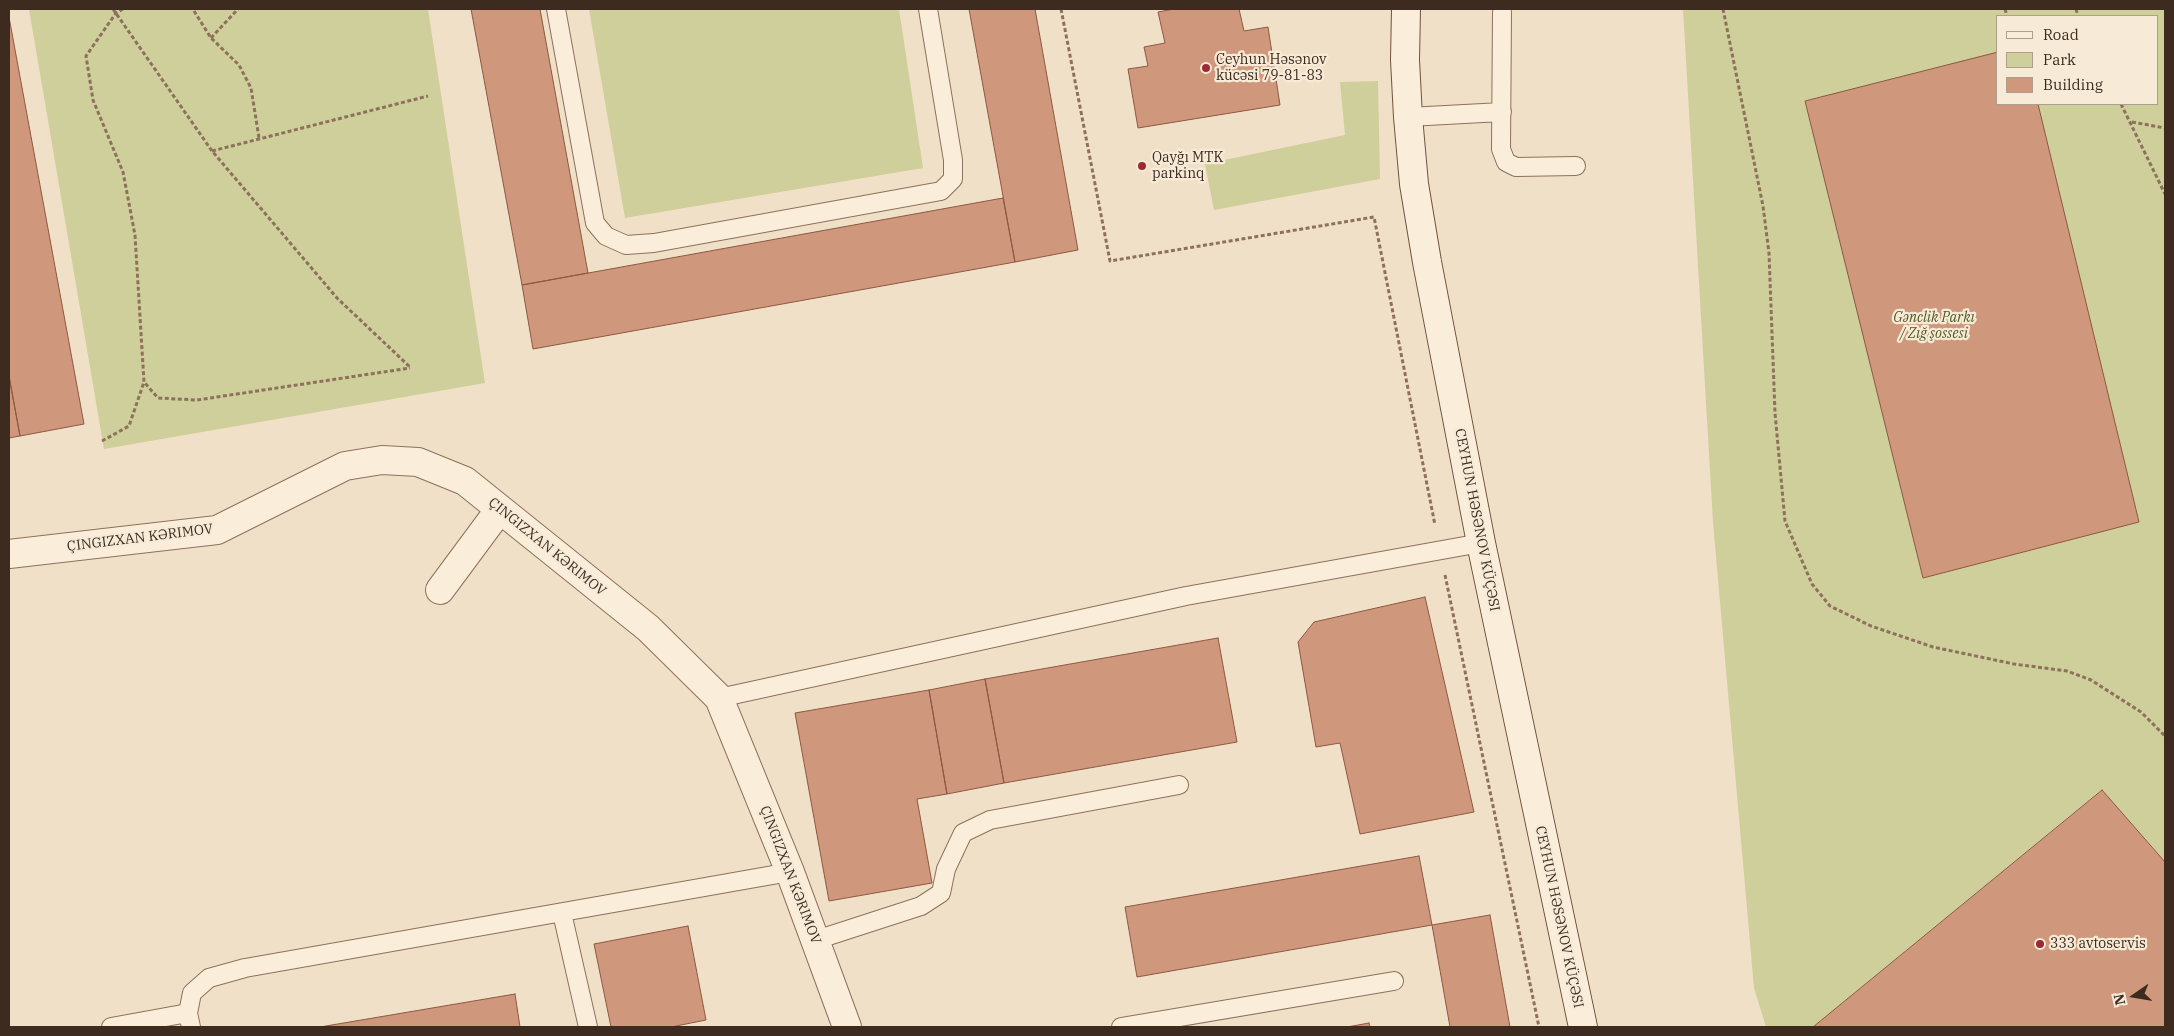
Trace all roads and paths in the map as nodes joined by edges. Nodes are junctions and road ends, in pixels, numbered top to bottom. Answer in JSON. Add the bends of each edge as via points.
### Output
{"nodes":[{"id":1,"x":112,"y":9,"type":"edge"},
{"id":2,"x":123,"y":9,"type":"edge"},
{"id":3,"x":238,"y":9,"type":"edge"},
{"id":4,"x":556,"y":9,"type":"edge"},
{"id":5,"x":928,"y":9,"type":"edge"},
{"id":6,"x":1061,"y":9,"type":"edge"},
{"id":7,"x":1406,"y":9,"type":"edge"},
{"id":8,"x":1723,"y":9,"type":"edge"},
{"id":9,"x":194,"y":11,"type":"dead end"},
{"id":10,"x":1502,"y":12,"type":"dead end"},
{"id":11,"x":116,"y":13,"type":"junction"},
{"id":12,"x":211,"y":38,"type":"junction"},
{"id":13,"x":428,"y":96,"type":"dead end"},
{"id":14,"x":2122,"y":105,"type":"edge"},
{"id":15,"x":1502,"y":112,"type":"junction"},
{"id":16,"x":1408,"y":117,"type":"junction"},
{"id":17,"x":2132,"y":122,"type":"junction"},
{"id":18,"x":2165,"y":128,"type":"edge"},
{"id":19,"x":259,"y":138,"type":"junction"},
{"id":20,"x":212,"y":151,"type":"junction"},
{"id":21,"x":1576,"y":166,"type":"dead end"},
{"id":22,"x":2165,"y":194,"type":"edge"},
{"id":23,"x":144,"y":382,"type":"junction"},
{"id":24,"x":102,"y":441,"type":"dead end"},
{"id":25,"x":500,"y":509,"type":"junction"},
{"id":26,"x":1481,"y":543,"type":"junction"},
{"id":27,"x":1440,"y":551,"type":"junction"},
{"id":28,"x":9,"y":554,"type":"edge"},
{"id":29,"x":440,"y":590,"type":"dead end"},
{"id":30,"x":719,"y":698,"type":"junction"},
{"id":31,"x":2165,"y":736,"type":"edge"},
{"id":32,"x":1179,"y":785,"type":"dead end"},
{"id":33,"x":790,"y":872,"type":"junction"},
{"id":34,"x":562,"y":913,"type":"junction"},
{"id":35,"x":816,"y":940,"type":"junction"},
{"id":36,"x":1394,"y":981,"type":"dead end"},
{"id":37,"x":190,"y":1020,"type":"edge"},
{"id":38,"x":111,"y":1027,"type":"edge"},
{"id":39,"x":588,"y":1027,"type":"edge"},
{"id":40,"x":847,"y":1027,"type":"edge"},
{"id":41,"x":1121,"y":1027,"type":"edge"},
{"id":42,"x":1539,"y":1027,"type":"edge"},
{"id":43,"x":1583,"y":1027,"type":"edge"}],
"edges":[{"from":1,"to":11,"type":"path"},
{"from":2,"to":11,"type":"path"},
{"from":3,"to":12,"type":"path"},
{"from":4,"to":5,"type":"lane","via":[[595,223],[606,236],[626,245],[654,243],[941,191],[953,179],[953,160]]},
{"from":6,"to":27,"type":"path","via":[[1110,261],[1374,218]]},
{"from":7,"to":16,"type":"street","name":"CEYHUN HƏSƏNOV KÜÇƏSI"},
{"from":8,"to":31,"type":"path","via":[[1763,206],[1769,253],[1775,413],[1785,521],[1812,584],[1830,606],[1872,626],[1933,647],[2067,671],[2092,680],[2140,712]]},
{"from":9,"to":12,"type":"path"},
{"from":10,"to":15,"type":"lane"},
{"from":11,"to":20,"type":"path"},
{"from":11,"to":23,"type":"path","via":[[86,56],[93,100],[122,172],[135,235]]},
{"from":12,"to":19,"type":"path","via":[[239,65],[251,88]]},
{"from":13,"to":19,"type":"path"},
{"from":14,"to":17,"type":"path"},
{"from":15,"to":16,"type":"lane"},
{"from":15,"to":21,"type":"lane","via":[[1501,149],[1506,162],[1516,167]]},
{"from":16,"to":26,"type":"street","name":"CEYHUN HƏSƏNOV KÜÇƏSI","via":[[1414,184],[1427,262]]},
{"from":17,"to":18,"type":"path"},
{"from":17,"to":22,"type":"path"},
{"from":19,"to":20,"type":"path"},
{"from":20,"to":23,"type":"path","via":[[336,298],[410,368],[197,400],[158,398]]},
{"from":23,"to":24,"type":"path","via":[[129,426]]},
{"from":25,"to":28,"type":"street","name":"ÇINGIZXAN KƏRIMOV","via":[[465,481],[418,462],[382,460],[345,466],[217,530]]},
{"from":25,"to":29,"type":"street"},
{"from":25,"to":30,"type":"street","name":"ÇINGIZXAN KƏRIMOV","via":[[648,628]]},
{"from":26,"to":27,"type":"lane"},
{"from":26,"to":43,"type":"street","name":"CEYHUN HƏSƏNOV KÜÇƏSI"},
{"from":27,"to":30,"type":"lane","via":[[1186,596]]},
{"from":27,"to":42,"type":"path"},
{"from":30,"to":33,"type":"street","name":"ÇINGIZXAN KƏRIMOV"},
{"from":32,"to":35,"type":"lane","via":[[990,820],[963,833],[946,869],[940,893],[921,906]]},
{"from":33,"to":34,"type":"lane"},
{"from":33,"to":35,"type":"street","name":"ÇINGIZXAN KƏRIMOV"},
{"from":34,"to":37,"type":"lane","via":[[246,968],[209,978],[192,993]]},
{"from":34,"to":39,"type":"lane"},
{"from":35,"to":40,"type":"street","name":"ÇINGIZXAN KƏRIMOV"},
{"from":36,"to":41,"type":"lane"},
{"from":37,"to":38,"type":"lane"}]}
